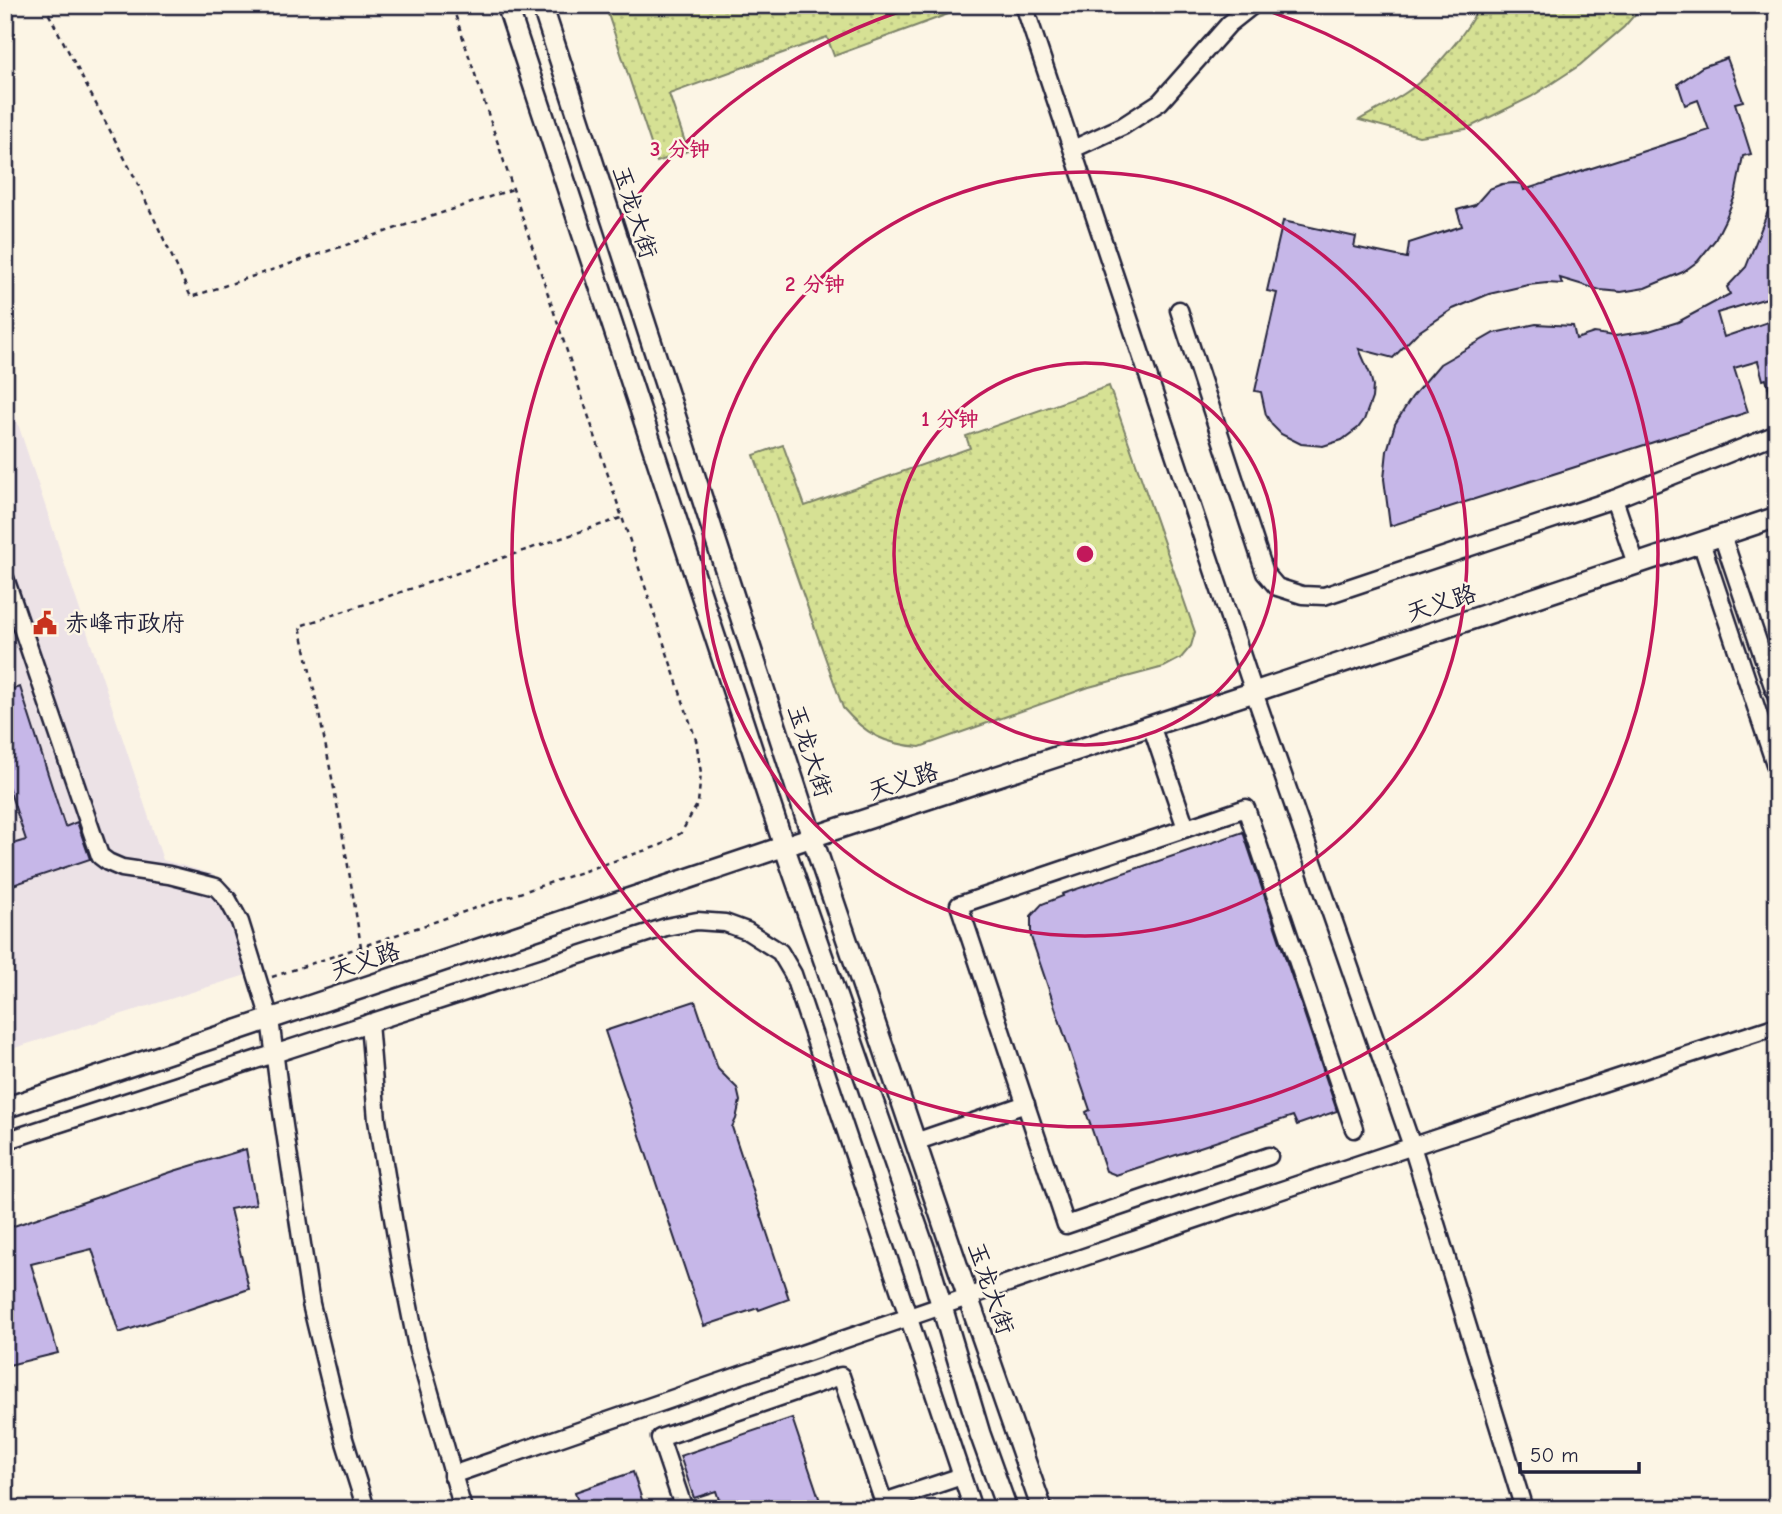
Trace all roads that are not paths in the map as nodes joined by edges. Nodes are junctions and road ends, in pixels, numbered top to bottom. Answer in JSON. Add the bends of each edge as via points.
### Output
{"nodes":[{"id":1,"x":507,"y":5,"type":"edge"},
{"id":2,"x":542,"y":5,"type":"edge"},
{"id":3,"x":1024,"y":5,"type":"edge"},
{"id":4,"x":1253,"y":5,"type":"edge"},
{"id":5,"x":1073,"y":149,"type":"junction"},
{"id":6,"x":1179,"y":310,"type":"dead end"},
{"id":7,"x":1777,"y":434,"type":"edge"},
{"id":8,"x":1614,"y":499,"type":"junction"},
{"id":9,"x":1777,"y":517,"type":"edge"},
{"id":10,"x":1723,"y":535,"type":"junction"},
{"id":11,"x":1701,"y":542,"type":"junction"},
{"id":12,"x":1636,"y":564,"type":"junction"},
{"id":13,"x":5,"y":578,"type":"edge"},
{"id":14,"x":1254,"y":692,"type":"junction"},
{"id":15,"x":1777,"y":698,"type":"edge"},
{"id":16,"x":1151,"y":726,"type":"junction"},
{"id":17,"x":1777,"y":770,"type":"edge"},
{"id":18,"x":1186,"y":828,"type":"junction"},
{"id":19,"x":812,"y":837,"type":"junction"},
{"id":20,"x":784,"y":846,"type":"junction"},
{"id":21,"x":270,"y":1019,"type":"junction"},
{"id":22,"x":369,"y":1023,"type":"junction"},
{"id":23,"x":1777,"y":1026,"type":"edge"},
{"id":24,"x":274,"y":1054,"type":"junction"},
{"id":25,"x":1026,"y":1104,"type":"junction"},
{"id":26,"x":5,"y":1108,"type":"edge"},
{"id":27,"x":1354,"y":1129,"type":"dead end"},
{"id":28,"x":5,"y":1141,"type":"edge"},
{"id":29,"x":915,"y":1142,"type":"junction"},
{"id":30,"x":1412,"y":1146,"type":"junction"},
{"id":31,"x":1269,"y":1156,"type":"dead end"},
{"id":32,"x":968,"y":1297,"type":"junction"},
{"id":33,"x":942,"y":1305,"type":"junction"},
{"id":34,"x":908,"y":1317,"type":"junction"},
{"id":35,"x":453,"y":1475,"type":"junction"},
{"id":36,"x":962,"y":1476,"type":"junction"},
{"id":37,"x":885,"y":1506,"type":"edge"},
{"id":38,"x":361,"y":1507,"type":"edge"},
{"id":39,"x":463,"y":1509,"type":"edge"},
{"id":40,"x":684,"y":1509,"type":"edge"},
{"id":41,"x":973,"y":1509,"type":"edge"},
{"id":42,"x":1007,"y":1509,"type":"edge"},
{"id":43,"x":1042,"y":1509,"type":"edge"},
{"id":44,"x":1524,"y":1509,"type":"edge"}],
"edges":[{"from":1,"to":20,"type":"main road","name":"玉龙大街"},
{"from":2,"to":19,"type":"main road","name":"玉龙大街"},
{"from":3,"to":5,"type":"street"},
{"from":4,"to":5,"type":"street","via":[[1229,24],[1160,102],[1123,127]]},
{"from":5,"to":14,"type":"street"},
{"from":6,"to":8,"type":"street","via":[[1265,573],[1278,587],[1324,596]]},
{"from":7,"to":8,"type":"street"},
{"from":8,"to":12,"type":"street"},
{"from":9,"to":10,"type":"main road","name":"天义路"},
{"from":10,"to":11,"type":"main road","name":"天义路"},
{"from":10,"to":15,"type":"street"},
{"from":11,"to":12,"type":"main road","name":"天义路"},
{"from":11,"to":17,"type":"street"},
{"from":12,"to":14,"type":"main road","name":"天义路"},
{"from":13,"to":21,"type":"street","via":[[100,856],[122,868],[216,887],[240,922]]},
{"from":14,"to":16,"type":"main road","name":"天义路"},
{"from":14,"to":30,"type":"street"},
{"from":16,"to":18,"type":"street"},
{"from":16,"to":19,"type":"main road","name":"天义路"},
{"from":18,"to":25,"type":"street","via":[[959,905]]},
{"from":18,"to":27,"type":"street","via":[[1247,808]]},
{"from":19,"to":20,"type":"main road","name":"天义路"},
{"from":19,"to":29,"type":"main road","name":"玉龙大街"},
{"from":20,"to":21,"type":"main road","name":"天义路"},
{"from":20,"to":33,"type":"main road","name":"玉龙大街"},
{"from":21,"to":24,"type":"street"},
{"from":21,"to":26,"type":"main road","name":"天义路"},
{"from":22,"to":24,"type":"street"},
{"from":22,"to":34,"type":"street","via":[[666,927],[697,921],[725,923],[747,931],[780,952],[793,974]]},
{"from":22,"to":35,"type":"street","via":[[377,1120],[400,1261],[417,1347]]},
{"from":23,"to":30,"type":"street"},
{"from":24,"to":28,"type":"street"},
{"from":24,"to":38,"type":"street","via":[[311,1304]]},
{"from":25,"to":29,"type":"street"},
{"from":25,"to":31,"type":"street","via":[[1066,1225]]},
{"from":29,"to":32,"type":"main road","name":"玉龙大街"},
{"from":30,"to":32,"type":"street"},
{"from":30,"to":44,"type":"street"},
{"from":32,"to":33,"type":"street"},
{"from":32,"to":43,"type":"main road","name":"玉龙大街"},
{"from":33,"to":34,"type":"street"},
{"from":33,"to":42,"type":"main road","name":"玉龙大街"},
{"from":34,"to":35,"type":"street"},
{"from":34,"to":36,"type":"street"},
{"from":35,"to":39,"type":"street"},
{"from":36,"to":37,"type":"street"},
{"from":36,"to":41,"type":"street"},
{"from":37,"to":40,"type":"street","via":[[841,1377],[660,1438]]}]}
